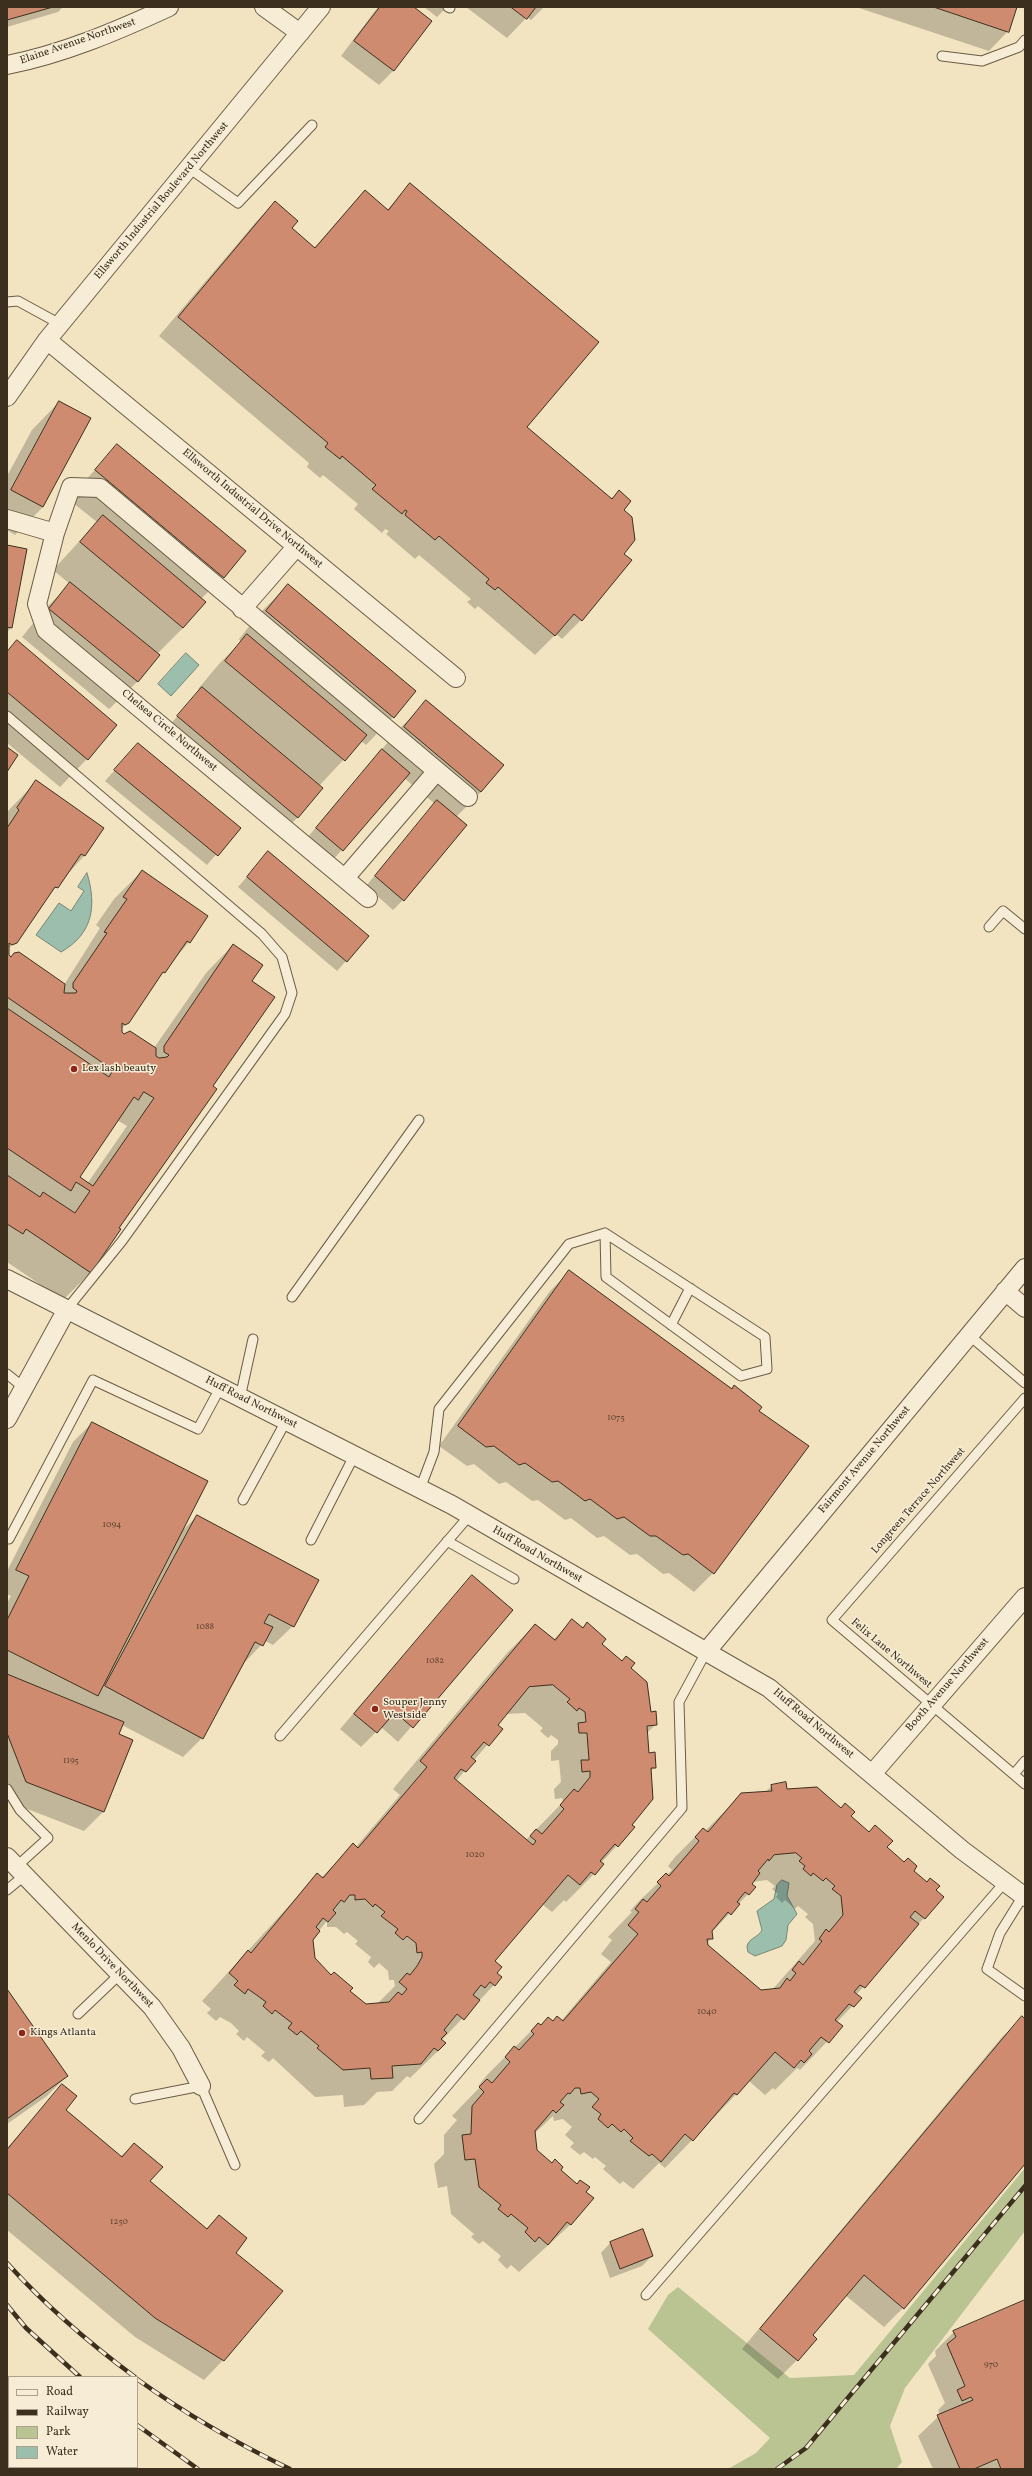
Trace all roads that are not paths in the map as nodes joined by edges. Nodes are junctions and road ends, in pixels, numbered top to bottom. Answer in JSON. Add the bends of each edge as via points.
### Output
{"nodes":[{"id":1,"x":170,"y":7,"type":"edge"},
{"id":2,"x":264,"y":7,"type":"edge"},
{"id":3,"x":321,"y":7,"type":"edge"},
{"id":4,"x":300,"y":33,"type":"junction"},
{"id":5,"x":1025,"y":40,"type":"edge"},
{"id":6,"x":942,"y":56,"type":"dead end"},
{"id":7,"x":7,"y":65,"type":"edge"},
{"id":8,"x":312,"y":125,"type":"dead end"},
{"id":9,"x":189,"y":168,"type":"junction"},
{"id":10,"x":7,"y":302,"type":"edge"},
{"id":11,"x":60,"y":324,"type":"junction"},
{"id":12,"x":47,"y":340,"type":"junction"},
{"id":13,"x":7,"y":397,"type":"edge"},
{"id":14,"x":7,"y":519,"type":"edge"},
{"id":15,"x":55,"y":533,"type":"junction"},
{"id":16,"x":297,"y":546,"type":"junction"},
{"id":17,"x":242,"y":609,"type":"junction"},
{"id":18,"x":456,"y":678,"type":"dead end"},
{"id":19,"x":7,"y":716,"type":"edge"},
{"id":20,"x":436,"y":772,"type":"junction"},
{"id":21,"x":468,"y":798,"type":"dead end"},
{"id":22,"x":345,"y":878,"type":"junction"},
{"id":23,"x":368,"y":898,"type":"dead end"},
{"id":24,"x":989,"y":927,"type":"dead end"},
{"id":25,"x":1025,"y":929,"type":"edge"},
{"id":26,"x":419,"y":1120,"type":"dead end"},
{"id":27,"x":605,"y":1233,"type":"junction"},
{"id":28,"x":1025,"y":1268,"type":"edge"},
{"id":29,"x":7,"y":1279,"type":"edge"},
{"id":30,"x":690,"y":1288,"type":"junction"},
{"id":31,"x":1005,"y":1292,"type":"junction"},
{"id":32,"x":292,"y":1297,"type":"dead end"},
{"id":33,"x":1025,"y":1308,"type":"edge"},
{"id":34,"x":67,"y":1309,"type":"junction"},
{"id":35,"x":671,"y":1325,"type":"junction"},
{"id":36,"x":969,"y":1335,"type":"junction"},
{"id":37,"x":252,"y":1339,"type":"dead end"},
{"id":38,"x":7,"y":1374,"type":"edge"},
{"id":39,"x":1025,"y":1383,"type":"edge"},
{"id":40,"x":23,"y":1387,"type":"junction"},
{"id":41,"x":220,"y":1388,"type":"junction"},
{"id":42,"x":240,"y":1398,"type":"junction"},
{"id":43,"x":1025,"y":1398,"type":"edge"},
{"id":44,"x":7,"y":1419,"type":"edge"},
{"id":45,"x":286,"y":1421,"type":"junction"},
{"id":46,"x":354,"y":1456,"type":"junction"},
{"id":47,"x":420,"y":1490,"type":"junction"},
{"id":48,"x":243,"y":1500,"type":"dead end"},
{"id":49,"x":469,"y":1516,"type":"junction"},
{"id":50,"x":9,"y":1539,"type":"dead end"},
{"id":51,"x":311,"y":1540,"type":"dead end"},
{"id":52,"x":448,"y":1541,"type":"junction"},
{"id":53,"x":514,"y":1579,"type":"dead end"},
{"id":54,"x":1025,"y":1597,"type":"edge"},
{"id":55,"x":832,"y":1620,"type":"joint"},
{"id":56,"x":706,"y":1652,"type":"junction"},
{"id":57,"x":932,"y":1704,"type":"junction"},
{"id":58,"x":280,"y":1736,"type":"dead end"},
{"id":59,"x":1025,"y":1761,"type":"edge"},
{"id":60,"x":872,"y":1774,"type":"junction"},
{"id":61,"x":1014,"y":1774,"type":"junction"},
{"id":62,"x":1025,"y":1784,"type":"edge"},
{"id":63,"x":7,"y":1789,"type":"edge"},
{"id":64,"x":16,"y":1867,"type":"edge"},
{"id":65,"x":1005,"y":1882,"type":"junction"},
{"id":66,"x":7,"y":1890,"type":"edge"},
{"id":67,"x":1024,"y":1896,"type":"edge"},
{"id":68,"x":120,"y":1974,"type":"junction"},
{"id":69,"x":1025,"y":1996,"type":"edge"},
{"id":70,"x":78,"y":2014,"type":"dead end"},
{"id":71,"x":201,"y":2086,"type":"junction"},
{"id":72,"x":135,"y":2099,"type":"dead end"},
{"id":73,"x":419,"y":2119,"type":"dead end"},
{"id":74,"x":235,"y":2165,"type":"dead end"},
{"id":75,"x":646,"y":2295,"type":"dead end"}],
"edges":[{"from":1,"to":7,"type":"street","name":"Elaine Avenue Northwest","via":[[116,31],[27,61]]},
{"from":2,"to":4,"type":"street"},
{"from":3,"to":4,"type":"street","name":"Ellsworth Industrial Boulevard Northwest"},
{"from":4,"to":9,"type":"street","name":"Ellsworth Industrial Boulevard Northwest"},
{"from":5,"to":6,"type":"lane","via":[[1019,47],[982,61]]},
{"from":8,"to":9,"type":"lane","via":[[238,202]]},
{"from":9,"to":11,"type":"street","name":"Ellsworth Industrial Boulevard Northwest"},
{"from":10,"to":11,"type":"lane","via":[[18,301]]},
{"from":11,"to":12,"type":"street","name":"Ellsworth Industrial Boulevard Northwest"},
{"from":12,"to":13,"type":"street","name":"Ellsworth Industrial Boulevard Northwest"},
{"from":12,"to":16,"type":"street","name":"Ellsworth Industrial Drive Northwest"},
{"from":14,"to":15,"type":"street"},
{"from":15,"to":17,"type":"street","name":"Chelsea Circle Northwest","via":[[71,487],[100,488]]},
{"from":15,"to":22,"type":"street","name":"Chelsea Circle Northwest","via":[[37,604],[46,630]]},
{"from":16,"to":17,"type":"street"},
{"from":16,"to":18,"type":"street","name":"Ellsworth Industrial Drive Northwest"},
{"from":17,"to":20,"type":"street","name":"Chelsea Circle Northwest"},
{"from":19,"to":34,"type":"lane","via":[[262,934],[282,957],[292,993],[285,1014],[122,1241]]},
{"from":20,"to":21,"type":"street","name":"Chelsea Circle Northwest"},
{"from":20,"to":22,"type":"street"},
{"from":22,"to":23,"type":"street","name":"Chelsea Circle Northwest"},
{"from":24,"to":25,"type":"lane","via":[[1003,910]]},
{"from":26,"to":32,"type":"lane"},
{"from":27,"to":30,"type":"lane"},
{"from":27,"to":35,"type":"lane","via":[[606,1277]]},
{"from":27,"to":47,"type":"lane","via":[[569,1244],[439,1409],[434,1452]]},
{"from":28,"to":31,"type":"street","name":"Fairmont Avenue Northwest"},
{"from":29,"to":34,"type":"street","name":"Huff Road Northwest"},
{"from":30,"to":35,"type":"lane"},
{"from":30,"to":35,"type":"lane","via":[[765,1337],[767,1369],[741,1376]]},
{"from":31,"to":33,"type":"street"},
{"from":31,"to":36,"type":"street","name":"Fairmont Avenue Northwest"},
{"from":34,"to":40,"type":"street"},
{"from":34,"to":41,"type":"street","name":"Huff Road Northwest"},
{"from":36,"to":39,"type":"lane"},
{"from":36,"to":56,"type":"street","name":"Fairmont Avenue Northwest"},
{"from":37,"to":42,"type":"lane"},
{"from":38,"to":40,"type":"lane"},
{"from":40,"to":44,"type":"street"},
{"from":41,"to":42,"type":"street","name":"Huff Road Northwest"},
{"from":41,"to":50,"type":"lane","via":[[198,1429],[93,1380]]},
{"from":42,"to":45,"type":"street","name":"Huff Road Northwest"},
{"from":43,"to":55,"type":"lane","name":"Longreen Terrace Northwest"},
{"from":45,"to":46,"type":"street","name":"Huff Road Northwest"},
{"from":45,"to":48,"type":"lane"},
{"from":46,"to":47,"type":"street","name":"Huff Road Northwest"},
{"from":46,"to":51,"type":"lane"},
{"from":47,"to":49,"type":"street","name":"Huff Road Northwest"},
{"from":49,"to":52,"type":"lane"},
{"from":49,"to":56,"type":"street","name":"Huff Road Northwest"},
{"from":52,"to":53,"type":"lane"},
{"from":52,"to":58,"type":"lane"},
{"from":54,"to":57,"type":"street","name":"Booth Avenue Northwest"},
{"from":55,"to":57,"type":"lane","name":"Felix Lane Northwest"},
{"from":56,"to":60,"type":"street","name":"Huff Road Northwest","via":[[769,1688]]},
{"from":56,"to":73,"type":"lane","via":[[679,1702],[682,1808]]},
{"from":57,"to":60,"type":"street","name":"Booth Avenue Northwest"},
{"from":57,"to":61,"type":"lane","name":"Felix Lane Northwest"},
{"from":59,"to":61,"type":"lane"},
{"from":60,"to":65,"type":"street","name":"Huff Road Northwest","via":[[962,1850]]},
{"from":61,"to":62,"type":"lane","name":"Felix Lane Northwest"},
{"from":63,"to":64,"type":"lane","via":[[20,1810],[48,1838]]},
{"from":64,"to":66,"type":"lane"},
{"from":64,"to":68,"type":"street","name":"Menlo Drive Northwest"},
{"from":65,"to":67,"type":"street","name":"Huff Road Northwest"},
{"from":65,"to":75,"type":"lane"},
{"from":67,"to":69,"type":"lane","via":[[1000,1933],[988,1969]]},
{"from":68,"to":70,"type":"lane"},
{"from":68,"to":71,"type":"street","name":"Menlo Drive Northwest","via":[[152,2007],[181,2048]]},
{"from":71,"to":72,"type":"lane"},
{"from":71,"to":74,"type":"lane"}]}
